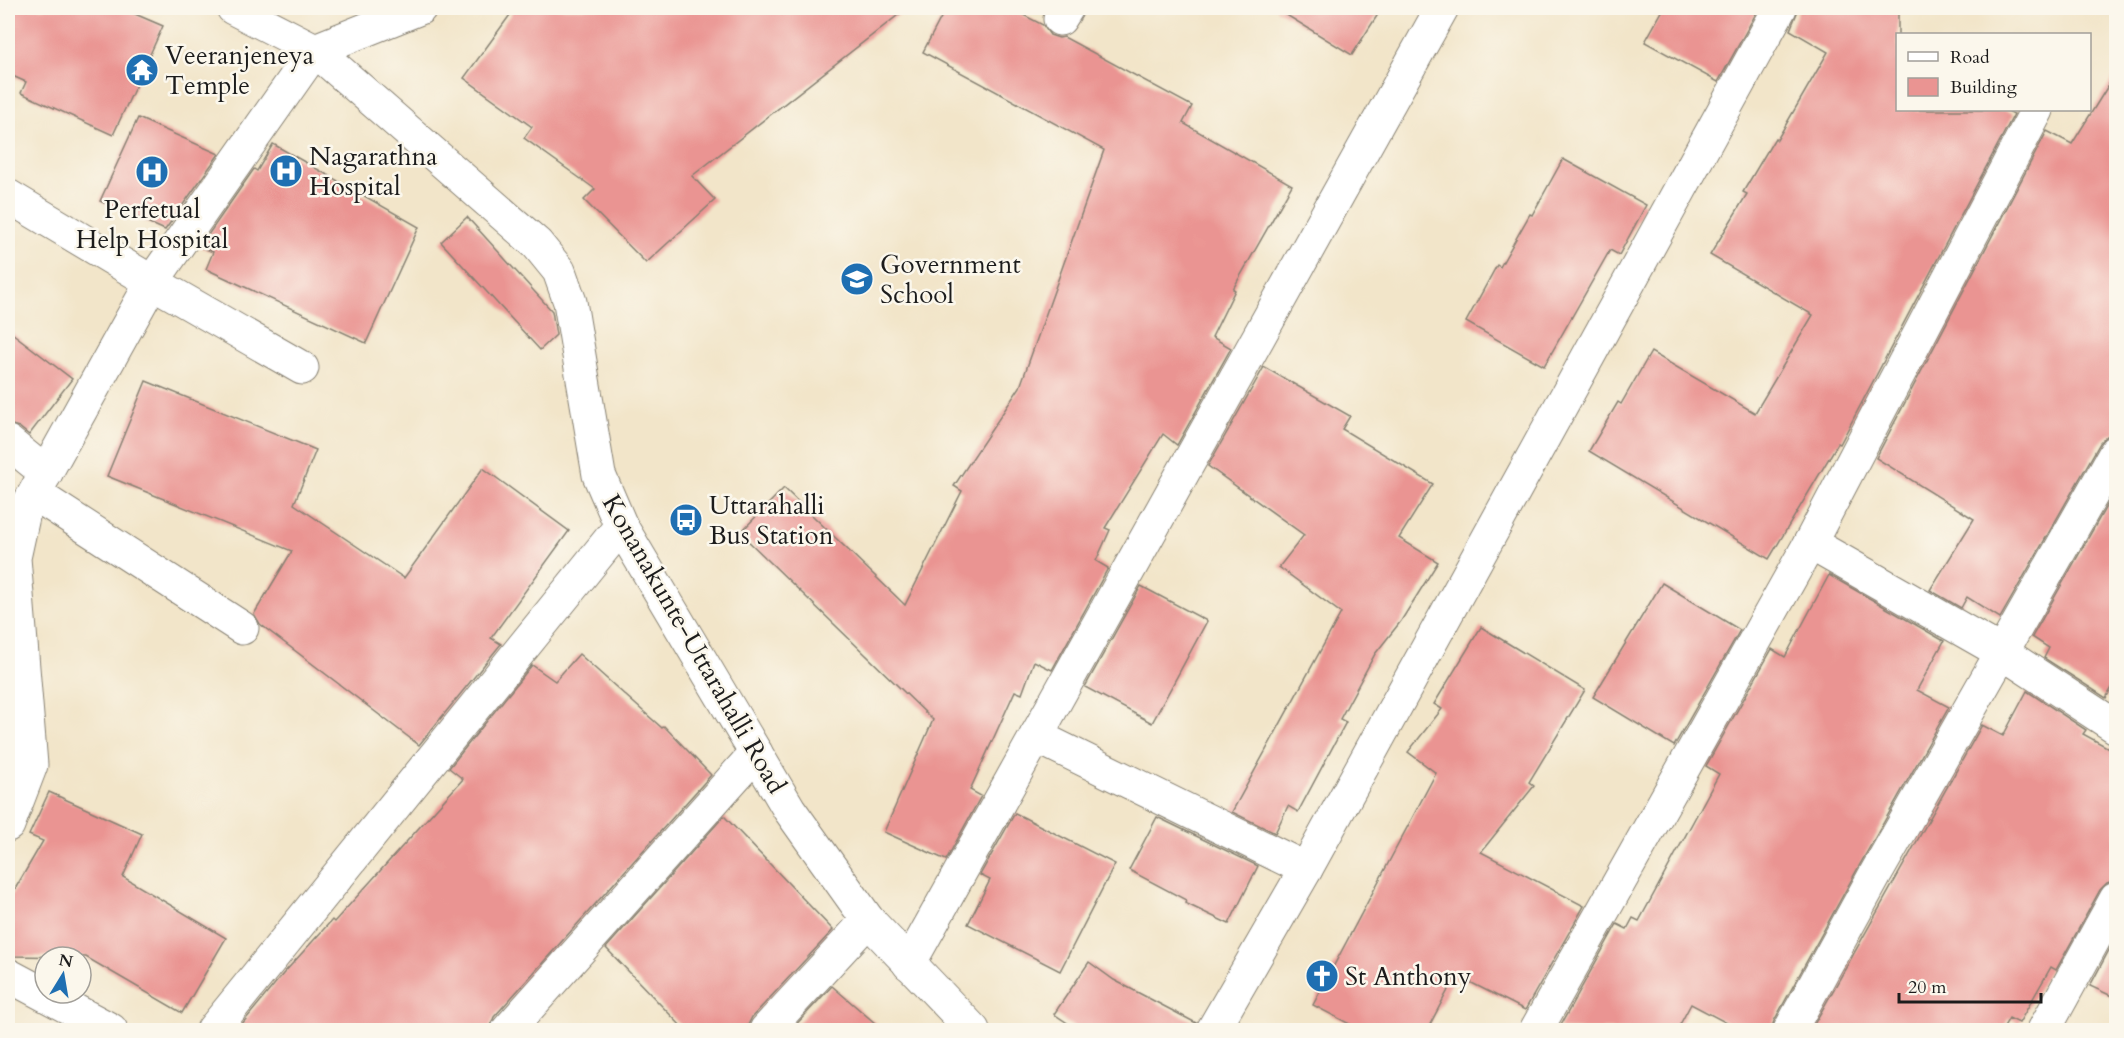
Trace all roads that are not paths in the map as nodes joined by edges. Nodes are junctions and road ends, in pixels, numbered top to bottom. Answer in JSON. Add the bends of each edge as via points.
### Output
{"nodes":[{"id":1,"x":233,"y":8,"type":"edge"},
{"id":2,"x":420,"y":8,"type":"edge"},
{"id":3,"x":1442,"y":8,"type":"edge"},
{"id":4,"x":1780,"y":8,"type":"edge"},
{"id":5,"x":315,"y":50,"type":"junction"},
{"id":6,"x":2036,"y":111,"type":"edge"},
{"id":7,"x":8,"y":196,"type":"edge"},
{"id":8,"x":152,"y":282,"type":"junction"},
{"id":9,"x":302,"y":368,"type":"dead end"},
{"id":10,"x":8,"y":442,"type":"edge"},
{"id":11,"x":2116,"y":452,"type":"edge"},
{"id":12,"x":40,"y":484,"type":"junction"},
{"id":13,"x":621,"y":526,"type":"junction"},
{"id":14,"x":1810,"y":543,"type":"junction"},
{"id":15,"x":11,"y":559,"type":"edge"},
{"id":16,"x":242,"y":628,"type":"dead end"},
{"id":17,"x":2003,"y":653,"type":"junction"},
{"id":18,"x":2116,"y":727,"type":"edge"},
{"id":19,"x":1036,"y":736,"type":"junction"},
{"id":20,"x":756,"y":753,"type":"junction"},
{"id":21,"x":8,"y":825,"type":"edge"},
{"id":22,"x":1306,"y":869,"type":"junction"},
{"id":23,"x":2116,"y":898,"type":"edge"},
{"id":24,"x":868,"y":920,"type":"junction"},
{"id":25,"x":909,"y":964,"type":"junction"},
{"id":26,"x":8,"y":975,"type":"edge"},
{"id":27,"x":111,"y":1030,"type":"edge"},
{"id":28,"x":213,"y":1030,"type":"edge"},
{"id":29,"x":508,"y":1030,"type":"edge"},
{"id":30,"x":766,"y":1030,"type":"edge"},
{"id":31,"x":973,"y":1030,"type":"edge"},
{"id":32,"x":1213,"y":1030,"type":"edge"},
{"id":33,"x":1536,"y":1030,"type":"edge"},
{"id":34,"x":1790,"y":1030,"type":"edge"},
{"id":35,"x":2044,"y":1030,"type":"edge"}],
"edges":[{"from":1,"to":5,"type":"street","name":"Konanakunte-Uttarahalli Road"},
{"from":2,"to":5,"type":"street"},
{"from":3,"to":19,"type":"street"},
{"from":4,"to":22,"type":"street"},
{"from":5,"to":8,"type":"street"},
{"from":5,"to":13,"type":"street","name":"Konanakunte-Uttarahalli Road","via":[[537,244],[559,271],[570,302],[599,475]]},
{"from":6,"to":14,"type":"street"},
{"from":7,"to":8,"type":"street"},
{"from":8,"to":9,"type":"street"},
{"from":8,"to":12,"type":"street"},
{"from":10,"to":12,"type":"street"},
{"from":11,"to":17,"type":"street"},
{"from":12,"to":15,"type":"street","via":[[24,512]]},
{"from":12,"to":16,"type":"street"},
{"from":13,"to":20,"type":"street","name":"Konanakunte-Uttarahalli Road"},
{"from":13,"to":28,"type":"street"},
{"from":14,"to":17,"type":"street"},
{"from":14,"to":33,"type":"street"},
{"from":15,"to":21,"type":"street","via":[[31,765]]},
{"from":17,"to":18,"type":"street"},
{"from":17,"to":34,"type":"street"},
{"from":19,"to":22,"type":"street"},
{"from":19,"to":25,"type":"street"},
{"from":20,"to":24,"type":"street","name":"Konanakunte-Uttarahalli Road","via":[[789,809]]},
{"from":20,"to":29,"type":"street"},
{"from":22,"to":32,"type":"street"},
{"from":23,"to":35,"type":"street"},
{"from":24,"to":25,"type":"street","name":"Konanakunte-Uttarahalli Road"},
{"from":24,"to":30,"type":"street"},
{"from":25,"to":31,"type":"street","name":"Konanakunte-Uttarahalli Road"},
{"from":26,"to":27,"type":"street"}]}
